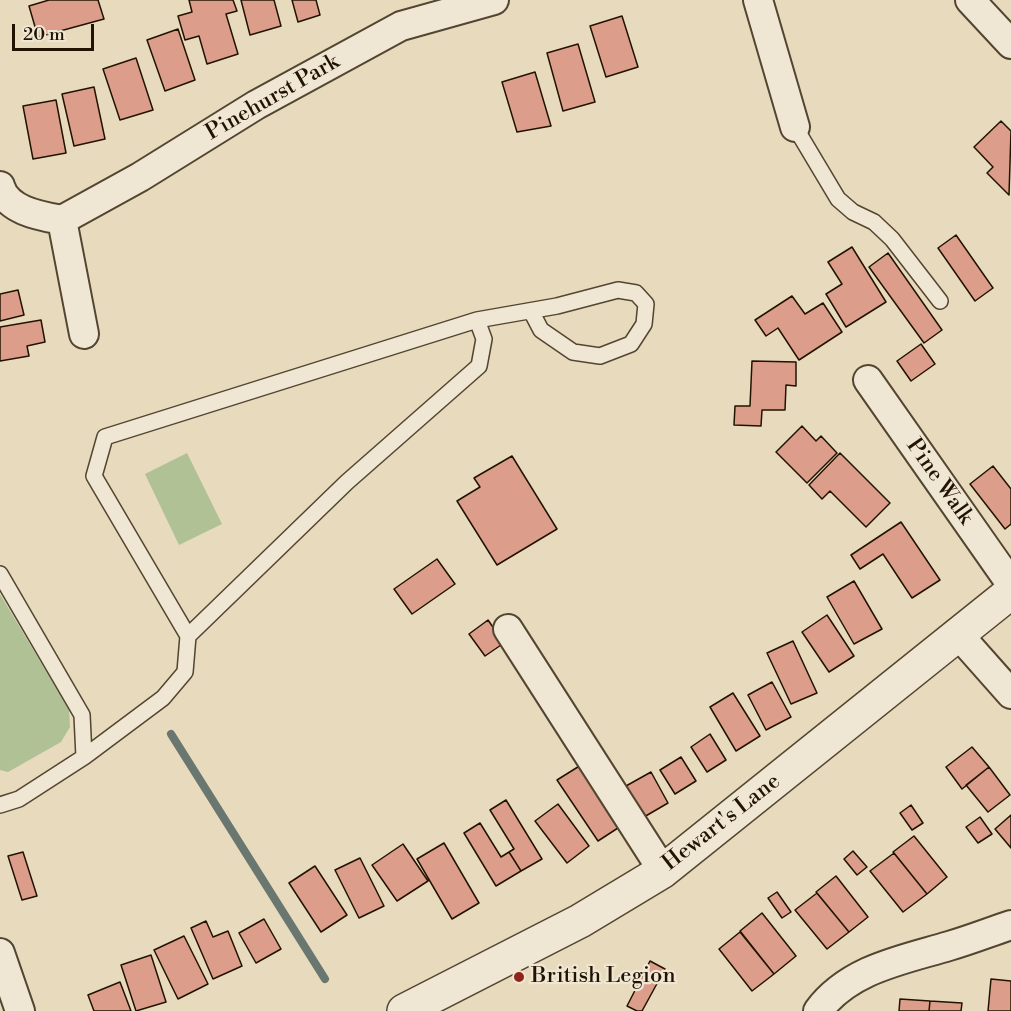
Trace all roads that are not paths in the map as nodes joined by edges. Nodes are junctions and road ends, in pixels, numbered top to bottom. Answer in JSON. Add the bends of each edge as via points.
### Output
{"nodes":[{"id":1,"x":494,"y":0,"type":"edge"},
{"id":2,"x":758,"y":0,"type":"edge"},
{"id":3,"x":970,"y":0,"type":"edge"},
{"id":4,"x":1011,"y":44,"type":"edge"},
{"id":5,"x":795,"y":127,"type":"joint"},
{"id":6,"x":0,"y":186,"type":"edge"},
{"id":7,"x":62,"y":220,"type":"junction"},
{"id":8,"x":940,"y":301,"type":"dead end"},
{"id":9,"x":531,"y":311,"type":"junction"},
{"id":10,"x":477,"y":320,"type":"junction"},
{"id":11,"x":84,"y":334,"type":"dead end"},
{"id":12,"x":868,"y":380,"type":"dead end"},
{"id":13,"x":0,"y":574,"type":"edge"},
{"id":14,"x":1011,"y":584,"type":"edge"},
{"id":15,"x":1011,"y":592,"type":"edge"},
{"id":16,"x":508,"y":629,"type":"dead end"},
{"id":17,"x":957,"y":633,"type":"junction"},
{"id":18,"x":188,"y":636,"type":"junction"},
{"id":19,"x":1011,"y":694,"type":"edge"},
{"id":20,"x":84,"y":757,"type":"junction"},
{"id":21,"x":0,"y":805,"type":"edge"},
{"id":22,"x":663,"y":871,"type":"junction"},
{"id":23,"x":1011,"y":925,"type":"edge"},
{"id":24,"x":0,"y":953,"type":"edge"},
{"id":25,"x":20,"y":1011,"type":"edge"},
{"id":26,"x":404,"y":1011,"type":"edge"},
{"id":27,"x":818,"y":1011,"type":"edge"}],
"edges":[{"from":1,"to":7,"type":"street","name":"Pinehurst Park","via":[[401,26],[256,105]]},
{"from":2,"to":5,"type":"street"},
{"from":3,"to":4,"type":"street"},
{"from":5,"to":8,"type":"lane","via":[[838,199],[892,239]]},
{"from":6,"to":7,"type":"street","via":[[2,193],[27,213]]},
{"from":7,"to":11,"type":"street"},
{"from":9,"to":9,"type":"lane","via":[[618,290],[636,293],[646,304],[644,324],[631,344],[600,356],[573,352],[541,330]]},
{"from":9,"to":10,"type":"lane"},
{"from":10,"to":18,"type":"lane","via":[[484,339],[479,366],[347,482]]},
{"from":10,"to":18,"type":"lane","via":[[105,437],[94,476]]},
{"from":12,"to":14,"type":"street","name":"Pine Walk"},
{"from":13,"to":20,"type":"lane","via":[[82,715]]},
{"from":15,"to":17,"type":"street","name":"Hewart's Lane"},
{"from":16,"to":22,"type":"street"},
{"from":17,"to":19,"type":"street"},
{"from":17,"to":22,"type":"street","name":"Hewart's Lane"},
{"from":18,"to":20,"type":"lane","via":[[185,672],[163,698]]},
{"from":20,"to":21,"type":"lane","via":[[19,799]]},
{"from":22,"to":26,"type":"street","name":"Hewart's Lane","via":[[580,921]]},
{"from":23,"to":27,"type":"street","via":[[880,965],[829,996]]},
{"from":24,"to":25,"type":"street"}]}
